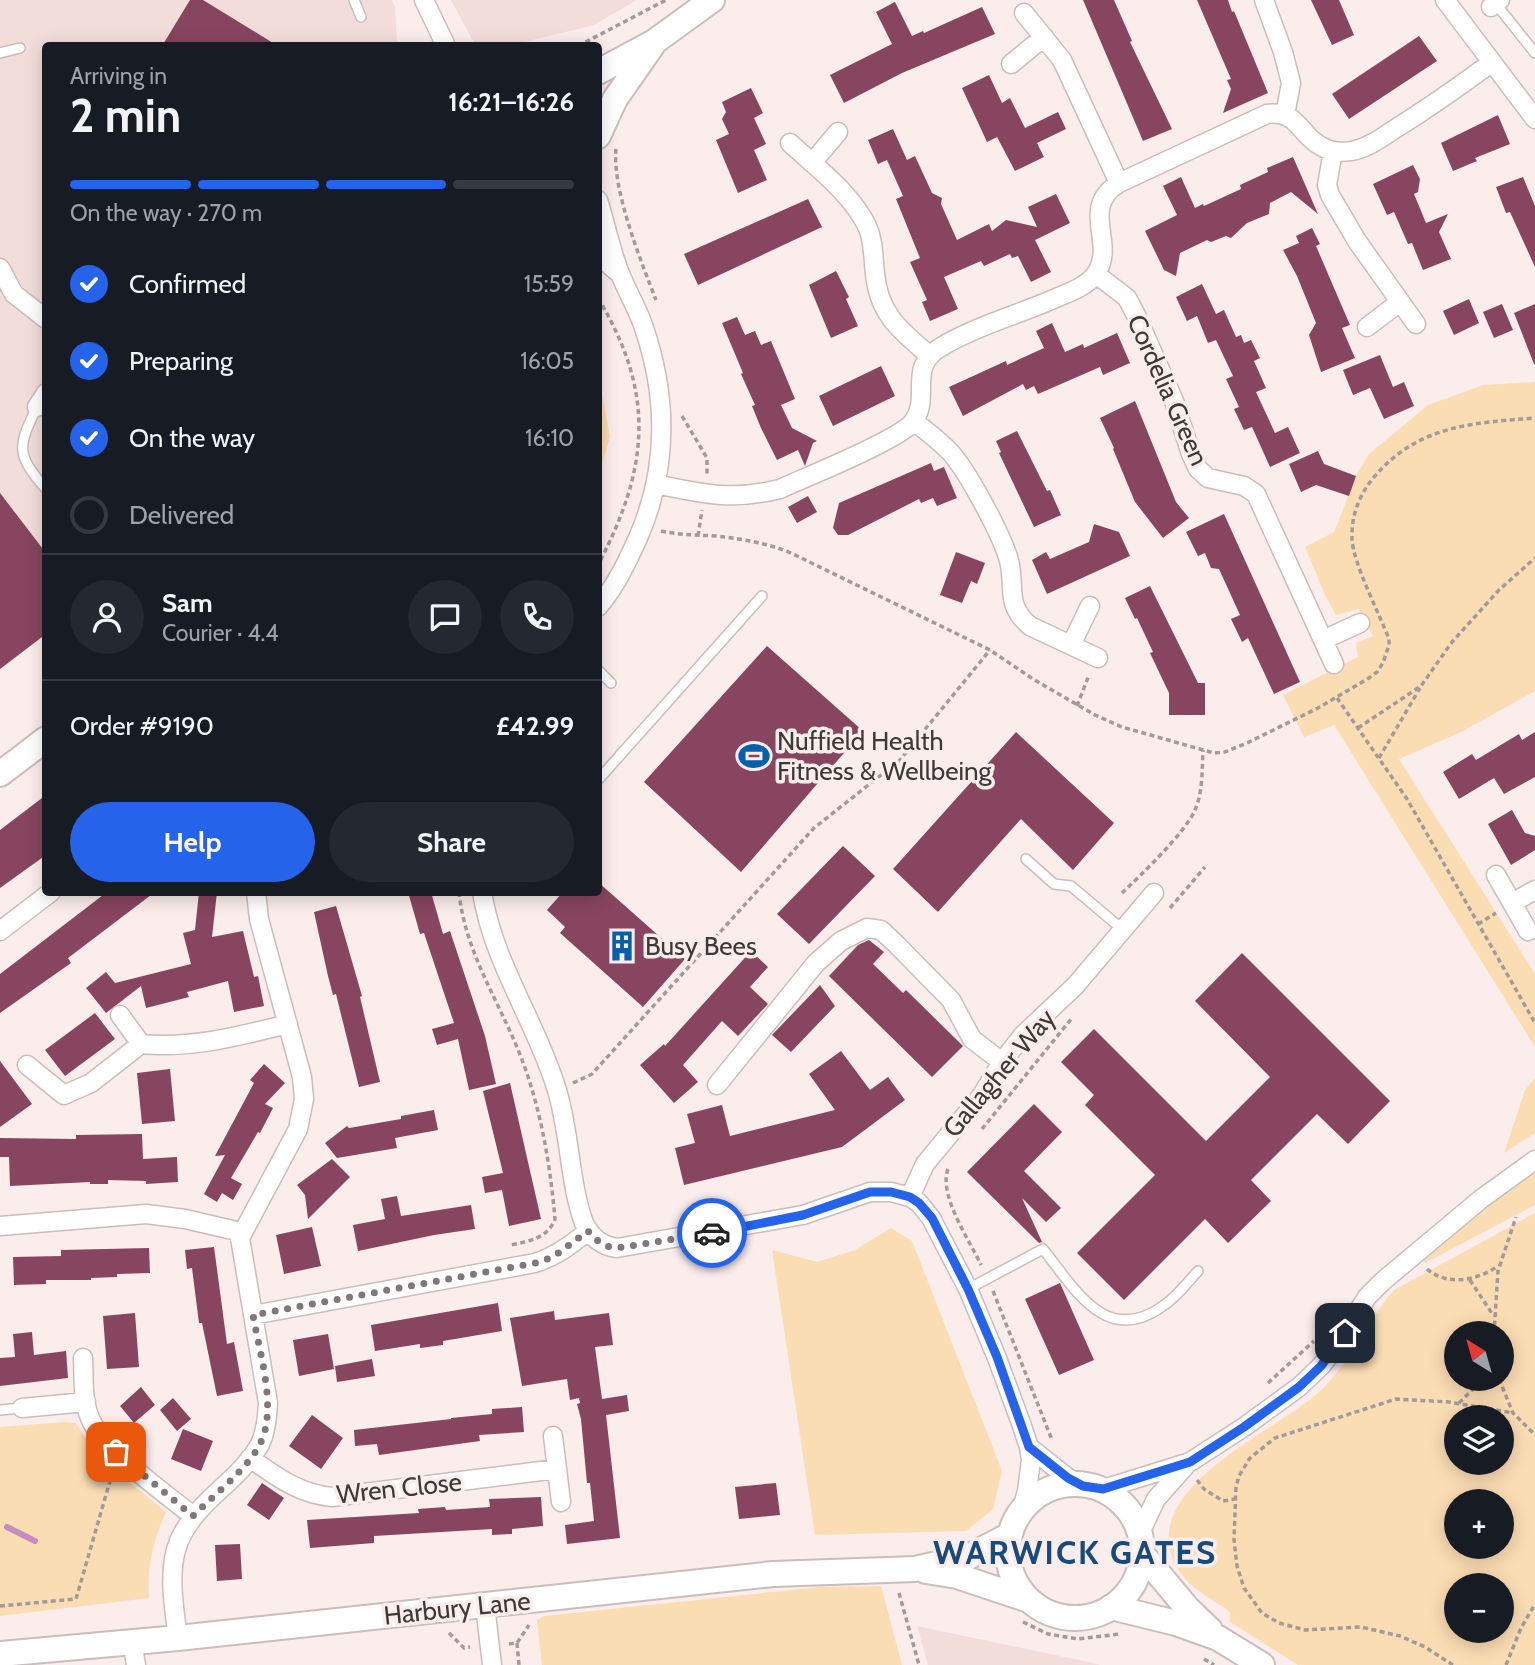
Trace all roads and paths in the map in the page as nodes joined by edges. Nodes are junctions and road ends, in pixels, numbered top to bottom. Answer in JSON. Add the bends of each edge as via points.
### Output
{"nodes":[{"id":1,"x":354,"y":0,"type":"edge"},
{"id":2,"x":424,"y":0,"type":"edge"},
{"id":3,"x":666,"y":0,"type":"edge"},
{"id":4,"x":712,"y":0,"type":"edge"},
{"id":5,"x":1264,"y":0,"type":"edge"},
{"id":6,"x":1445,"y":0,"type":"edge"},
{"id":7,"x":1496,"y":4,"type":"edge"},
{"id":8,"x":1024,"y":13,"type":"dead end"},
{"id":9,"x":361,"y":17,"type":"dead end"},
{"id":10,"x":1044,"y":37,"type":"junction"},
{"id":11,"x":444,"y":42,"type":"edge"},
{"id":12,"x":585,"y":42,"type":"edge"},
{"id":13,"x":654,"y":42,"type":"junction"},
{"id":14,"x":20,"y":48,"type":"dead end"},
{"id":15,"x":0,"y":53,"type":"edge"},
{"id":16,"x":1535,"y":53,"type":"edge"},
{"id":17,"x":1491,"y":63,"type":"junction"},
{"id":18,"x":1011,"y":64,"type":"dead end"},
{"id":19,"x":602,"y":70,"type":"edge"},
{"id":20,"x":1285,"y":115,"type":"junction"},
{"id":21,"x":1535,"y":118,"type":"edge"},
{"id":22,"x":838,"y":132,"type":"dead end"},
{"id":23,"x":609,"y":137,"type":"edge"},
{"id":24,"x":790,"y":144,"type":"dead end"},
{"id":25,"x":1333,"y":151,"type":"junction"},
{"id":26,"x":812,"y":163,"type":"junction"},
{"id":27,"x":1119,"y":183,"type":"junction"},
{"id":28,"x":626,"y":210,"type":"dead end"},
{"id":29,"x":602,"y":213,"type":"edge"},
{"id":30,"x":602,"y":259,"type":"edge"},
{"id":31,"x":0,"y":268,"type":"edge"},
{"id":32,"x":1096,"y":274,"type":"junction"},
{"id":33,"x":621,"y":275,"type":"junction"},
{"id":34,"x":1400,"y":302,"type":"junction"},
{"id":35,"x":602,"y":305,"type":"edge"},
{"id":36,"x":42,"y":316,"type":"edge"},
{"id":37,"x":1416,"y":324,"type":"dead end"},
{"id":38,"x":1367,"y":327,"type":"dead end"},
{"id":39,"x":930,"y":356,"type":"junction"},
{"id":40,"x":41,"y":400,"type":"edge"},
{"id":41,"x":1535,"y":418,"type":"edge"},
{"id":42,"x":914,"y":421,"type":"junction"},
{"id":43,"x":42,"y":484,"type":"edge"},
{"id":44,"x":656,"y":484,"type":"junction"},
{"id":45,"x":703,"y":504,"type":"dead end"},
{"id":46,"x":658,"y":530,"type":"dead end"},
{"id":47,"x":698,"y":536,"type":"junction"},
{"id":48,"x":602,"y":557,"type":"edge"},
{"id":49,"x":1535,"y":558,"type":"edge"},
{"id":50,"x":762,"y":596,"type":"dead end"},
{"id":51,"x":602,"y":601,"type":"edge"},
{"id":52,"x":1090,"y":606,"type":"dead end"},
{"id":53,"x":1360,"y":623,"type":"dead end"},
{"id":54,"x":1322,"y":640,"type":"junction"},
{"id":55,"x":1071,"y":645,"type":"junction"},
{"id":56,"x":990,"y":650,"type":"junction"},
{"id":57,"x":1097,"y":658,"type":"joint"},
{"id":58,"x":1334,"y":664,"type":"dead end"},
{"id":59,"x":602,"y":674,"type":"edge"},
{"id":60,"x":611,"y":683,"type":"dead end"},
{"id":61,"x":1421,"y":686,"type":"junction"},
{"id":62,"x":1337,"y":698,"type":"junction"},
{"id":63,"x":1077,"y":706,"type":"junction"},
{"id":64,"x":1358,"y":728,"type":"junction"},
{"id":65,"x":42,"y":742,"type":"edge"},
{"id":66,"x":1203,"y":750,"type":"junction"},
{"id":67,"x":1378,"y":758,"type":"junction"},
{"id":68,"x":0,"y":774,"type":"edge"},
{"id":69,"x":602,"y":776,"type":"edge"},
{"id":70,"x":1026,"y":859,"type":"dead end"},
{"id":71,"x":1205,"y":867,"type":"dead end"},
{"id":72,"x":1496,"y":875,"type":"dead end"},
{"id":73,"x":1535,"y":890,"type":"edge"},
{"id":74,"x":1122,"y":893,"type":"dead end"},
{"id":75,"x":1154,"y":893,"type":"dead end"},
{"id":76,"x":46,"y":896,"type":"edge"},
{"id":77,"x":256,"y":896,"type":"edge"},
{"id":78,"x":459,"y":896,"type":"edge"},
{"id":79,"x":483,"y":896,"type":"edge"},
{"id":80,"x":1507,"y":907,"type":"junction"},
{"id":81,"x":1169,"y":908,"type":"dead end"},
{"id":82,"x":1478,"y":924,"type":"junction"},
{"id":83,"x":1122,"y":929,"type":"junction"},
{"id":84,"x":0,"y":931,"type":"edge"},
{"id":85,"x":1528,"y":932,"type":"dead end"},
{"id":86,"x":120,"y":1015,"type":"dead end"},
{"id":87,"x":1074,"y":1015,"type":"dead end"},
{"id":88,"x":1535,"y":1023,"type":"edge"},
{"id":89,"x":288,"y":1024,"type":"junction"},
{"id":90,"x":141,"y":1044,"type":"junction"},
{"id":91,"x":1002,"y":1062,"type":"junction"},
{"id":92,"x":27,"y":1066,"type":"dead end"},
{"id":93,"x":568,"y":1085,"type":"dead end"},
{"id":94,"x":717,"y":1085,"type":"dead end"},
{"id":95,"x":981,"y":1131,"type":"dead end"},
{"id":96,"x":1535,"y":1160,"type":"edge"},
{"id":97,"x":949,"y":1165,"type":"dead end"},
{"id":98,"x":910,"y":1197,"type":"junction"},
{"id":99,"x":1516,"y":1217,"type":"dead end"},
{"id":100,"x":0,"y":1226,"type":"edge"},
{"id":101,"x":588,"y":1231,"type":"junction"},
{"id":102,"x":241,"y":1232,"type":"junction"},
{"id":103,"x":512,"y":1245,"type":"dead end"},
{"id":104,"x":1500,"y":1265,"type":"junction"},
{"id":105,"x":1428,"y":1269,"type":"dead end"},
{"id":106,"x":1198,"y":1271,"type":"dead end"},
{"id":107,"x":988,"y":1280,"type":"junction"},
{"id":108,"x":1470,"y":1280,"type":"junction"},
{"id":109,"x":968,"y":1289,"type":"junction"},
{"id":110,"x":253,"y":1315,"type":"junction"},
{"id":111,"x":1495,"y":1317,"type":"junction"},
{"id":112,"x":1495,"y":1321,"type":"edge"},
{"id":113,"x":1315,"y":1340,"type":"dead end"},
{"id":114,"x":82,"y":1358,"type":"dead end"},
{"id":115,"x":1259,"y":1391,"type":"dead end"},
{"id":116,"x":1471,"y":1391,"type":"edge"},
{"id":117,"x":86,"y":1402,"type":"junction"},
{"id":118,"x":1459,"y":1403,"type":"junction"},
{"id":119,"x":1470,"y":1405,"type":"edge"},
{"id":120,"x":22,"y":1408,"type":"joint"},
{"id":121,"x":0,"y":1410,"type":"edge"},
{"id":122,"x":1514,"y":1414,"type":"edge"},
{"id":123,"x":1535,"y":1435,"type":"edge"},
{"id":124,"x":553,"y":1436,"type":"dead end"},
{"id":125,"x":1054,"y":1444,"type":"dead end"},
{"id":126,"x":1029,"y":1447,"type":"junction"},
{"id":127,"x":250,"y":1458,"type":"junction"},
{"id":128,"x":114,"y":1465,"type":"dead end"},
{"id":129,"x":557,"y":1469,"type":"junction"},
{"id":130,"x":1192,"y":1469,"type":"junction"},
{"id":131,"x":1093,"y":1487,"type":"junction"},
{"id":132,"x":1235,"y":1499,"type":"junction"},
{"id":133,"x":561,"y":1502,"type":"dead end"},
{"id":134,"x":1022,"y":1509,"type":"junction"},
{"id":135,"x":193,"y":1516,"type":"junction"},
{"id":136,"x":1010,"y":1535,"type":"junction"},
{"id":137,"x":1141,"y":1544,"type":"junction"},
{"id":138,"x":906,"y":1577,"type":"junction"},
{"id":139,"x":1535,"y":1604,"type":"edge"},
{"id":140,"x":485,"y":1605,"type":"junction"},
{"id":141,"x":0,"y":1606,"type":"edge"},
{"id":142,"x":1111,"y":1607,"type":"junction"},
{"id":143,"x":1022,"y":1609,"type":"junction"},
{"id":144,"x":537,"y":1620,"type":"dead end"},
{"id":145,"x":1128,"y":1634,"type":"dead end"},
{"id":146,"x":178,"y":1638,"type":"junction"},
{"id":147,"x":1218,"y":1638,"type":"junction"},
{"id":148,"x":517,"y":1643,"type":"junction"},
{"id":149,"x":500,"y":1645,"type":"dead end"},
{"id":150,"x":134,"y":1653,"type":"edge"},
{"id":151,"x":0,"y":1654,"type":"edge"},
{"id":152,"x":1197,"y":1654,"type":"dead end"},
{"id":153,"x":492,"y":1665,"type":"edge"},
{"id":154,"x":519,"y":1665,"type":"edge"},
{"id":155,"x":919,"y":1665,"type":"edge"},
{"id":156,"x":1214,"y":1665,"type":"edge"},
{"id":157,"x":1262,"y":1665,"type":"edge"},
{"id":158,"x":1452,"y":1665,"type":"edge"},
{"id":159,"x":1506,"y":1665,"type":"edge"}],
"edges":[{"from":1,"to":9,"type":"lane"},
{"from":2,"to":11,"type":"street"},
{"from":3,"to":12,"type":"path"},
{"from":4,"to":13,"type":"street"},
{"from":5,"to":20,"type":"street","via":[[1291,83]]},
{"from":6,"to":17,"type":"street"},
{"from":7,"to":16,"type":"lane"},
{"from":8,"to":10,"type":"street"},
{"from":10,"to":18,"type":"street"},
{"from":10,"to":27,"type":"street","via":[[1062,60]]},
{"from":13,"to":19,"type":"street"},
{"from":13,"to":23,"type":"street","via":[[615,99]]},
{"from":14,"to":15,"type":"lane"},
{"from":17,"to":21,"type":"street"},
{"from":17,"to":25,"type":"street","via":[[1387,135],[1357,150]]},
{"from":20,"to":25,"type":"street","via":[[1317,144]]},
{"from":20,"to":27,"type":"street","via":[[1267,114]]},
{"from":22,"to":26,"type":"street"},
{"from":23,"to":28,"type":"path"},
{"from":24,"to":26,"type":"street"},
{"from":25,"to":34,"type":"street","via":[[1330,195]]},
{"from":26,"to":39,"type":"street","via":[[861,215],[871,240],[881,304],[898,329]]},
{"from":27,"to":32,"type":"street","via":[[1104,196],[1099,208],[1102,260]]},
{"from":29,"to":33,"type":"street"},
{"from":30,"to":33,"type":"street"},
{"from":31,"to":36,"type":"street","via":[[14,294]]},
{"from":32,"to":39,"type":"street","via":[[1069,292],[954,341]]},
{"from":32,"to":54,"type":"street","name":"Cordelia Green","via":[[1127,299],[1136,315],[1199,469],[1208,478],[1244,486],[1256,494]]},
{"from":33,"to":44,"type":"street","via":[[642,322],[661,394],[662,448]]},
{"from":34,"to":37,"type":"street"},
{"from":34,"to":38,"type":"street"},
{"from":35,"to":48,"type":"path","via":[[626,349],[639,434],[631,492]]},
{"from":39,"to":42,"type":"street","via":[[921,371],[921,404]]},
{"from":40,"to":43,"type":"lane","via":[[21,450]]},
{"from":41,"to":62,"type":"path","via":[[1477,423],[1423,438],[1395,454],[1368,484],[1354,513],[1352,541],[1389,645],[1377,672]]},
{"from":42,"to":44,"type":"street","via":[[895,436],[780,489],[726,497]]},
{"from":42,"to":55,"type":"street","via":[[951,453],[970,482],[1009,559],[1012,600],[1022,620]]},
{"from":44,"to":51,"type":"street","via":[[626,565]]},
{"from":45,"to":47,"type":"path"},
{"from":46,"to":47,"type":"path"},
{"from":47,"to":56,"type":"path","via":[[758,542],[792,553]]},
{"from":49,"to":61,"type":"path","via":[[1452,642]]},
{"from":50,"to":69,"type":"lane"},
{"from":52,"to":55,"type":"street"},
{"from":53,"to":54,"type":"street"},
{"from":54,"to":58,"type":"street","name":"Cordelia Green"},
{"from":55,"to":57,"type":"street"},
{"from":56,"to":63,"type":"path"},
{"from":56,"to":93,"type":"path","via":[[892,768],[814,828],[592,1074]]},
{"from":57,"to":63,"type":"path"},
{"from":59,"to":60,"type":"lane"},
{"from":61,"to":64,"type":"path"},
{"from":61,"to":67,"type":"path"},
{"from":62,"to":64,"type":"path"},
{"from":62,"to":66,"type":"path","via":[[1236,748]]},
{"from":63,"to":66,"type":"path","via":[[1122,727]]},
{"from":64,"to":67,"type":"path"},
{"from":65,"to":68,"type":"street"},
{"from":66,"to":74,"type":"path","via":[[1195,812]]},
{"from":67,"to":82,"type":"path"},
{"from":70,"to":83,"type":"lane","via":[[1054,884],[1071,886]]},
{"from":71,"to":81,"type":"path"},
{"from":72,"to":80,"type":"street"},
{"from":73,"to":80,"type":"street"},
{"from":75,"to":83,"type":"street","name":"Gallagher Way"},
{"from":76,"to":84,"type":"street"},
{"from":77,"to":89,"type":"street"},
{"from":78,"to":103,"type":"path","via":[[476,961],[534,1094],[555,1214],[544,1235]]},
{"from":79,"to":101,"type":"street","via":[[493,940],[538,1035],[557,1088]]},
{"from":80,"to":82,"type":"path"},
{"from":80,"to":85,"type":"street"},
{"from":82,"to":88,"type":"path"},
{"from":83,"to":91,"type":"street","name":"Gallagher Way"},
{"from":86,"to":90,"type":"street"},
{"from":87,"to":95,"type":"path"},
{"from":89,"to":90,"type":"street","via":[[220,1041]]},
{"from":89,"to":102,"type":"street","via":[[304,1088],[302,1115]]},
{"from":90,"to":92,"type":"street","via":[[92,1083],[64,1095]]},
{"from":91,"to":94,"type":"street","via":[[972,1039],[951,1000],[896,944],[881,930],[867,929],[841,941],[817,963]]},
{"from":91,"to":98,"type":"street","name":"Gallagher Way","via":[[982,1095],[925,1164]]},
{"from":96,"to":130,"type":"street","via":[[1383,1281],[1321,1366]]},
{"from":97,"to":107,"type":"path","via":[[947,1194]]},
{"from":98,"to":101,"type":"street","via":[[870,1192],[803,1215],[629,1248],[608,1247]]},
{"from":98,"to":109,"type":"street","via":[[932,1218]]},
{"from":99,"to":104,"type":"path"},
{"from":100,"to":102,"type":"street","via":[[146,1214]]},
{"from":101,"to":110,"type":"street","via":[[559,1253],[535,1263]]},
{"from":102,"to":110,"type":"street"},
{"from":104,"to":108,"type":"path"},
{"from":104,"to":111,"type":"path"},
{"from":105,"to":108,"type":"path","via":[[1433,1274]]},
{"from":106,"to":107,"type":"lane","via":[[1163,1307],[1126,1321],[1109,1319],[1095,1310],[1043,1249]]},
{"from":107,"to":109,"type":"lane"},
{"from":107,"to":125,"type":"path"},
{"from":108,"to":111,"type":"path"},
{"from":109,"to":126,"type":"street"},
{"from":110,"to":127,"type":"street","via":[[268,1403],[261,1443]]},
{"from":111,"to":112,"type":"path"},
{"from":113,"to":115,"type":"path"},
{"from":114,"to":117,"type":"street"},
{"from":116,"to":118,"type":"path"},
{"from":117,"to":120,"type":"street"},
{"from":117,"to":135,"type":"street","via":[[89,1418],[105,1442]]},
{"from":118,"to":119,"type":"path"},
{"from":118,"to":132,"type":"path","via":[[1396,1399],[1275,1438],[1244,1466]]},
{"from":120,"to":121,"type":"lane"},
{"from":122,"to":123,"type":"path"},
{"from":124,"to":129,"type":"street"},
{"from":126,"to":131,"type":"street","via":[[1068,1478]]},
{"from":126,"to":134,"type":"street","via":[[1030,1470]]},
{"from":127,"to":129,"type":"street","name":"Wren Close","via":[[300,1490],[332,1497]]},
{"from":127,"to":135,"type":"street"},
{"from":128,"to":141,"type":"path","via":[[76,1599]]},
{"from":129,"to":133,"type":"street"},
{"from":130,"to":131,"type":"street"},
{"from":130,"to":132,"type":"path","via":[[1204,1489],[1217,1498]]},
{"from":130,"to":137,"type":"street","via":[[1156,1499]]},
{"from":131,"to":134,"type":"street","via":[[1062,1486]]},
{"from":131,"to":137,"type":"street","via":[[1126,1508]]},
{"from":132,"to":158,"type":"path","via":[[1234,1540],[1240,1579],[1262,1613],[1305,1630],[1362,1627],[1401,1636]]},
{"from":134,"to":136,"type":"street"},
{"from":135,"to":146,"type":"street","via":[[174,1561]]},
{"from":136,"to":138,"type":"street","name":"Harbury Lane","via":[[968,1557]]},
{"from":136,"to":143,"type":"street","via":[[1009,1567]]},
{"from":137,"to":142,"type":"street","via":[[1135,1579]]},
{"from":137,"to":147,"type":"street","via":[[1188,1609]]},
{"from":138,"to":140,"type":"street","name":"Harbury Lane","via":[[773,1574]]},
{"from":138,"to":143,"type":"street","name":"Harbury Lane","via":[[957,1576]]},
{"from":138,"to":155,"type":"path"},
{"from":139,"to":159,"type":"path"},
{"from":140,"to":146,"type":"street","name":"Harbury Lane"},
{"from":140,"to":153,"type":"street"},
{"from":142,"to":143,"type":"street","via":[[1089,1617],[1060,1618]]},
{"from":142,"to":147,"type":"street"},
{"from":143,"to":145,"type":"path","via":[[1048,1634],[1088,1640]]},
{"from":144,"to":148,"type":"path","via":[[526,1626]]},
{"from":146,"to":150,"type":"street","name":"Harbury Lane"},
{"from":147,"to":157,"type":"street"},
{"from":148,"to":149,"type":"path"},
{"from":148,"to":154,"type":"path"},
{"from":150,"to":151,"type":"street","name":"Harbury Lane"},
{"from":152,"to":156,"type":"path"}]}
